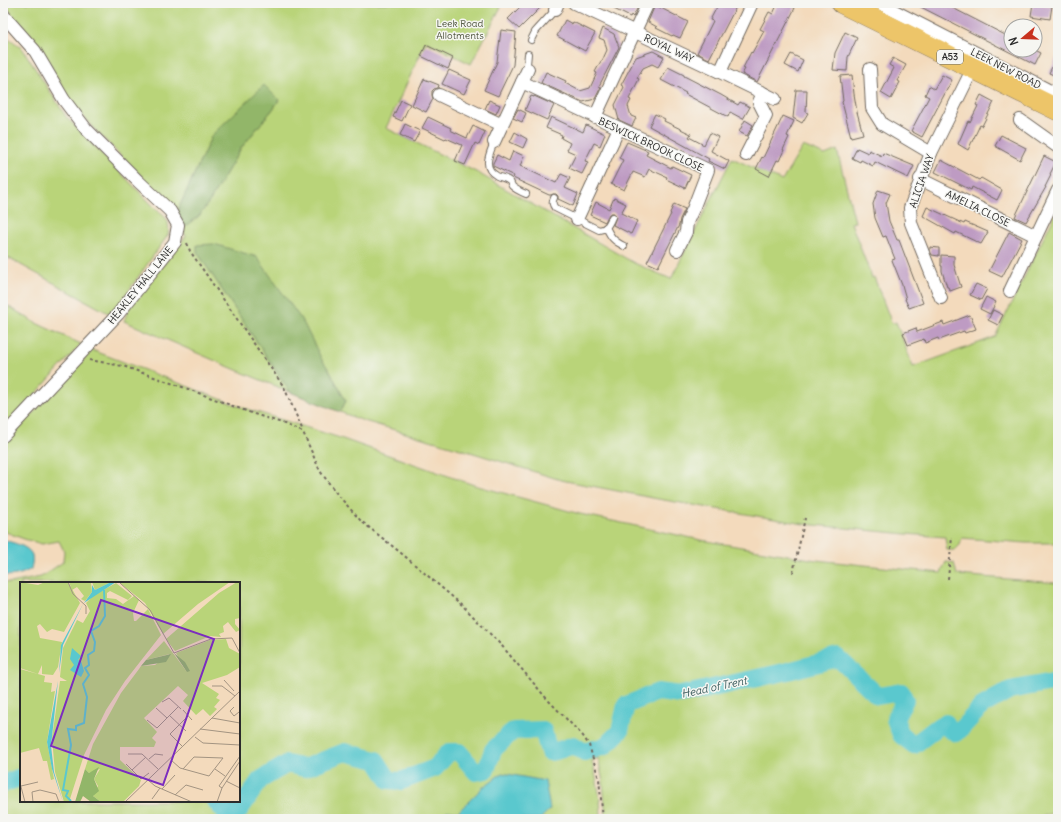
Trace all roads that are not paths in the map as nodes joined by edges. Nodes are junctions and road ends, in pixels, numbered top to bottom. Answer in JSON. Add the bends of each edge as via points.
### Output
{"nodes":[{"id":1,"x":574,"y":3,"type":"edge"},
{"id":2,"x":648,"y":3,"type":"edge"},
{"id":3,"x":752,"y":3,"type":"edge"},
{"id":4,"x":842,"y":3,"type":"edge"},
{"id":5,"x":882,"y":4,"type":"edge"},
{"id":6,"x":556,"y":7,"type":"edge"},
{"id":7,"x":3,"y":14,"type":"edge"},
{"id":8,"x":635,"y":32,"type":"junction"},
{"id":9,"x":930,"y":38,"type":"junction"},
{"id":10,"x":531,"y":40,"type":"dead end"},
{"id":11,"x":528,"y":54,"type":"dead end"},
{"id":12,"x":869,"y":65,"type":"dead end"},
{"id":13,"x":973,"y":68,"type":"junction"},
{"id":14,"x":528,"y":69,"type":"joint"},
{"id":15,"x":720,"y":72,"type":"junction"},
{"id":16,"x":522,"y":82,"type":"junction"},
{"id":17,"x":439,"y":95,"type":"dead end"},
{"id":18,"x":1058,"y":95,"type":"edge"},
{"id":19,"x":761,"y":98,"type":"junction"},
{"id":20,"x":775,"y":99,"type":"dead end"},
{"id":21,"x":1058,"y":110,"type":"edge"},
{"id":22,"x":595,"y":117,"type":"junction"},
{"id":23,"x":1020,"y":120,"type":"dead end"},
{"id":24,"x":502,"y":125,"type":"junction"},
{"id":25,"x":619,"y":128,"type":"junction"},
{"id":26,"x":494,"y":142,"type":"joint"},
{"id":27,"x":1058,"y":147,"type":"edge"},
{"id":28,"x":931,"y":153,"type":"junction"},
{"id":29,"x":746,"y":156,"type":"dead end"},
{"id":30,"x":920,"y":180,"type":"junction"},
{"id":31,"x":1058,"y":190,"type":"edge"},
{"id":32,"x":526,"y":194,"type":"dead end"},
{"id":33,"x":554,"y":198,"type":"dead end"},
{"id":34,"x":612,"y":217,"type":"dead end"},
{"id":35,"x":577,"y":219,"type":"junction"},
{"id":36,"x":606,"y":227,"type":"junction"},
{"id":37,"x":1036,"y":236,"type":"junction"},
{"id":38,"x":624,"y":246,"type":"dead end"},
{"id":39,"x":677,"y":250,"type":"dead end"},
{"id":40,"x":1010,"y":291,"type":"dead end"},
{"id":41,"x":941,"y":298,"type":"dead end"},
{"id":42,"x":3,"y":436,"type":"edge"}],
"edges":[{"from":1,"to":8,"type":"street"},
{"from":2,"to":8,"type":"street"},
{"from":3,"to":15,"type":"street"},
{"from":4,"to":9,"type":"highway","name":"LEEK NEW ROAD","number":"A53"},
{"from":5,"to":9,"type":"street","name":"LEEK NEW ROAD"},
{"from":6,"to":10,"type":"lane"},
{"from":7,"to":42,"type":"street","name":"HEAKLEY HALL LANE","via":[[35,51],[64,100],[86,129],[170,211],[178,225],[175,242],[118,314]]},
{"from":8,"to":15,"type":"street","name":"ROYAL WAY"},
{"from":8,"to":22,"type":"street","name":"ROYAL WAY"},
{"from":9,"to":13,"type":"highway","name":"LEEK NEW ROAD","number":"A53"},
{"from":9,"to":18,"type":"street","name":"LEEK NEW ROAD"},
{"from":11,"to":14,"type":"lane"},
{"from":12,"to":28,"type":"street","via":[[872,108],[882,124]]},
{"from":13,"to":21,"type":"highway","name":"LEEK NEW ROAD","number":"A53"},
{"from":13,"to":28,"type":"street","name":"ALICIA WAY"},
{"from":14,"to":16,"type":"street"},
{"from":15,"to":19,"type":"street","name":"ROYAL WAY"},
{"from":16,"to":22,"type":"street","name":"BESWICK BROOK CLOSE"},
{"from":16,"to":24,"type":"street"},
{"from":17,"to":24,"type":"street"},
{"from":19,"to":20,"type":"street","name":"ROYAL WAY"},
{"from":19,"to":29,"type":"street","via":[[766,116]]},
{"from":22,"to":25,"type":"street","name":"BESWICK BROOK CLOSE"},
{"from":23,"to":27,"type":"street"},
{"from":24,"to":26,"type":"street"},
{"from":25,"to":35,"type":"street"},
{"from":25,"to":39,"type":"street","name":"BESWICK BROOK CLOSE","via":[[708,170]]},
{"from":26,"to":32,"type":"lane","via":[[488,155],[491,172],[508,180],[516,189]]},
{"from":28,"to":30,"type":"street","name":"ALICIA WAY"},
{"from":30,"to":37,"type":"street","name":"AMELIA CLOSE"},
{"from":30,"to":41,"type":"street","name":"ALICIA WAY","via":[[910,208],[911,223]]},
{"from":31,"to":37,"type":"street"},
{"from":33,"to":35,"type":"lane","via":[[552,201],[555,208]]},
{"from":34,"to":36,"type":"lane"},
{"from":35,"to":36,"type":"lane","via":[[599,230]]},
{"from":36,"to":38,"type":"lane","via":[[611,237]]},
{"from":37,"to":40,"type":"street"}]}
